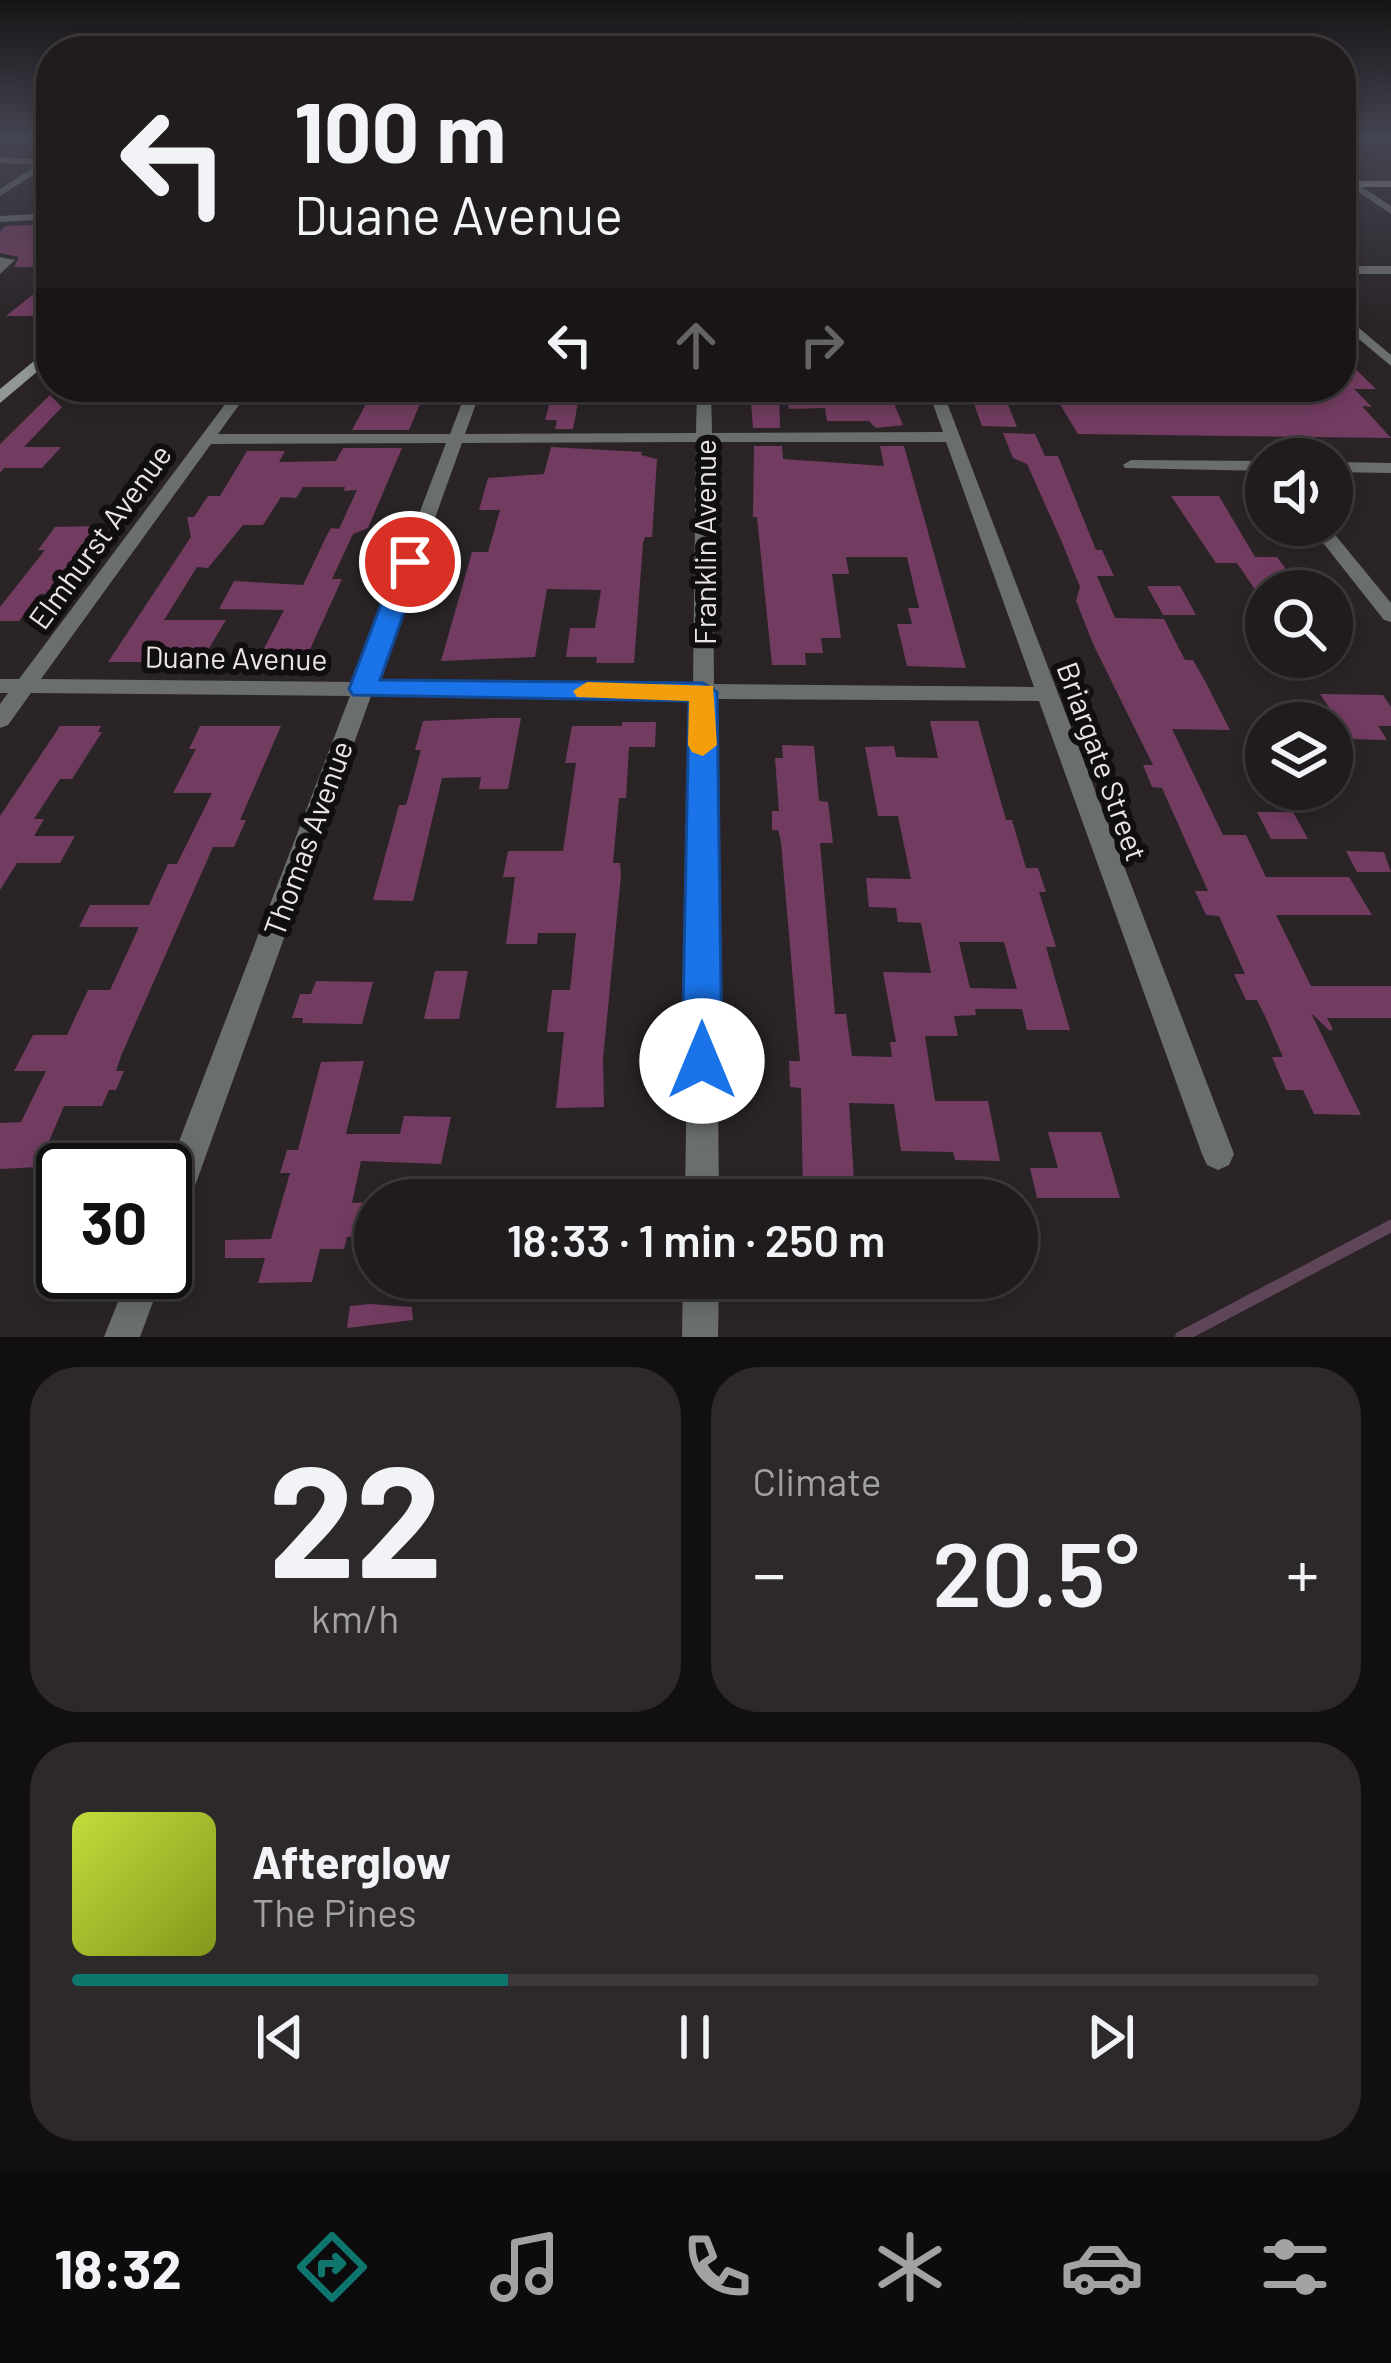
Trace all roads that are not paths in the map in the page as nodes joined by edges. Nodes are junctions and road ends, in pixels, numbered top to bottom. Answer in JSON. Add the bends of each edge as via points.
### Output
{"nodes":[{"id":1,"x":36,"y":217,"type":"edge"},
{"id":2,"x":0,"y":219,"type":"edge"},
{"id":3,"x":0,"y":260,"type":"edge"},
{"id":4,"x":0,"y":270,"type":"edge"},
{"id":5,"x":1356,"y":270,"type":"edge"},
{"id":6,"x":1391,"y":271,"type":"edge"},
{"id":7,"x":1356,"y":330,"type":"edge"},
{"id":8,"x":1391,"y":362,"type":"edge"},
{"id":9,"x":36,"y":366,"type":"edge"},
{"id":10,"x":0,"y":398,"type":"edge"},
{"id":11,"x":234,"y":402,"type":"edge"},
{"id":12,"x":469,"y":402,"type":"edge"},
{"id":13,"x":704,"y":402,"type":"edge"},
{"id":14,"x":939,"y":402,"type":"edge"},
{"id":15,"x":456,"y":436,"type":"junction"},
{"id":16,"x":952,"y":437,"type":"junction"},
{"id":17,"x":704,"y":438,"type":"junction"},
{"id":18,"x":207,"y":440,"type":"junction"},
{"id":19,"x":1131,"y":465,"type":"dead end"},
{"id":20,"x":1245,"y":466,"type":"edge"},
{"id":21,"x":1353,"y":467,"type":"edge"},
{"id":22,"x":1391,"y":468,"type":"edge"},
{"id":23,"x":1335,"y":546,"type":"edge"},
{"id":24,"x":1391,"y":616,"type":"edge"},
{"id":25,"x":26,"y":685,"type":"junction"},
{"id":26,"x":0,"y":686,"type":"edge"},
{"id":27,"x":363,"y":689,"type":"junction"},
{"id":28,"x":703,"y":692,"type":"junction"},
{"id":29,"x":1046,"y":694,"type":"junction"},
{"id":30,"x":0,"y":720,"type":"edge"},
{"id":31,"x":192,"y":1149,"type":"edge"},
{"id":32,"x":1218,"y":1154,"type":"dead end"},
{"id":33,"x":702,"y":1179,"type":"edge"},
{"id":34,"x":137,"y":1299,"type":"edge"},
{"id":35,"x":700,"y":1299,"type":"edge"},
{"id":36,"x":122,"y":1337,"type":"edge"},
{"id":37,"x":700,"y":1337,"type":"edge"}],
"edges":[{"from":1,"to":2,"type":"street"},
{"from":3,"to":4,"type":"street","via":[[9,260]]},
{"from":5,"to":6,"type":"street"},
{"from":7,"to":8,"type":"street"},
{"from":9,"to":10,"type":"main road"},
{"from":11,"to":18,"type":"street","name":"Elmhurst Avenue"},
{"from":12,"to":15,"type":"street","name":"Thomas Avenue"},
{"from":13,"to":17,"type":"street","name":"Franklin Avenue"},
{"from":14,"to":16,"type":"street","name":"Briargate Street"},
{"from":15,"to":17,"type":"street"},
{"from":15,"to":18,"type":"street"},
{"from":15,"to":27,"type":"street","name":"Thomas Avenue"},
{"from":16,"to":17,"type":"street"},
{"from":16,"to":29,"type":"street","name":"Briargate Street"},
{"from":17,"to":28,"type":"street","name":"Franklin Avenue"},
{"from":18,"to":25,"type":"street","name":"Elmhurst Avenue"},
{"from":19,"to":20,"type":"street"},
{"from":21,"to":22,"type":"street"},
{"from":23,"to":24,"type":"street"},
{"from":25,"to":26,"type":"street","name":"Duane Avenue"},
{"from":25,"to":27,"type":"street","name":"Duane Avenue"},
{"from":25,"to":30,"type":"street","name":"Elmhurst Avenue"},
{"from":27,"to":28,"type":"street","name":"Duane Avenue"},
{"from":27,"to":31,"type":"street","name":"Thomas Avenue"},
{"from":28,"to":29,"type":"street","name":"Duane Avenue"},
{"from":28,"to":33,"type":"street","name":"Franklin Avenue"},
{"from":29,"to":32,"type":"street","name":"Briargate Street"},
{"from":34,"to":36,"type":"street"},
{"from":35,"to":37,"type":"street"}]}
